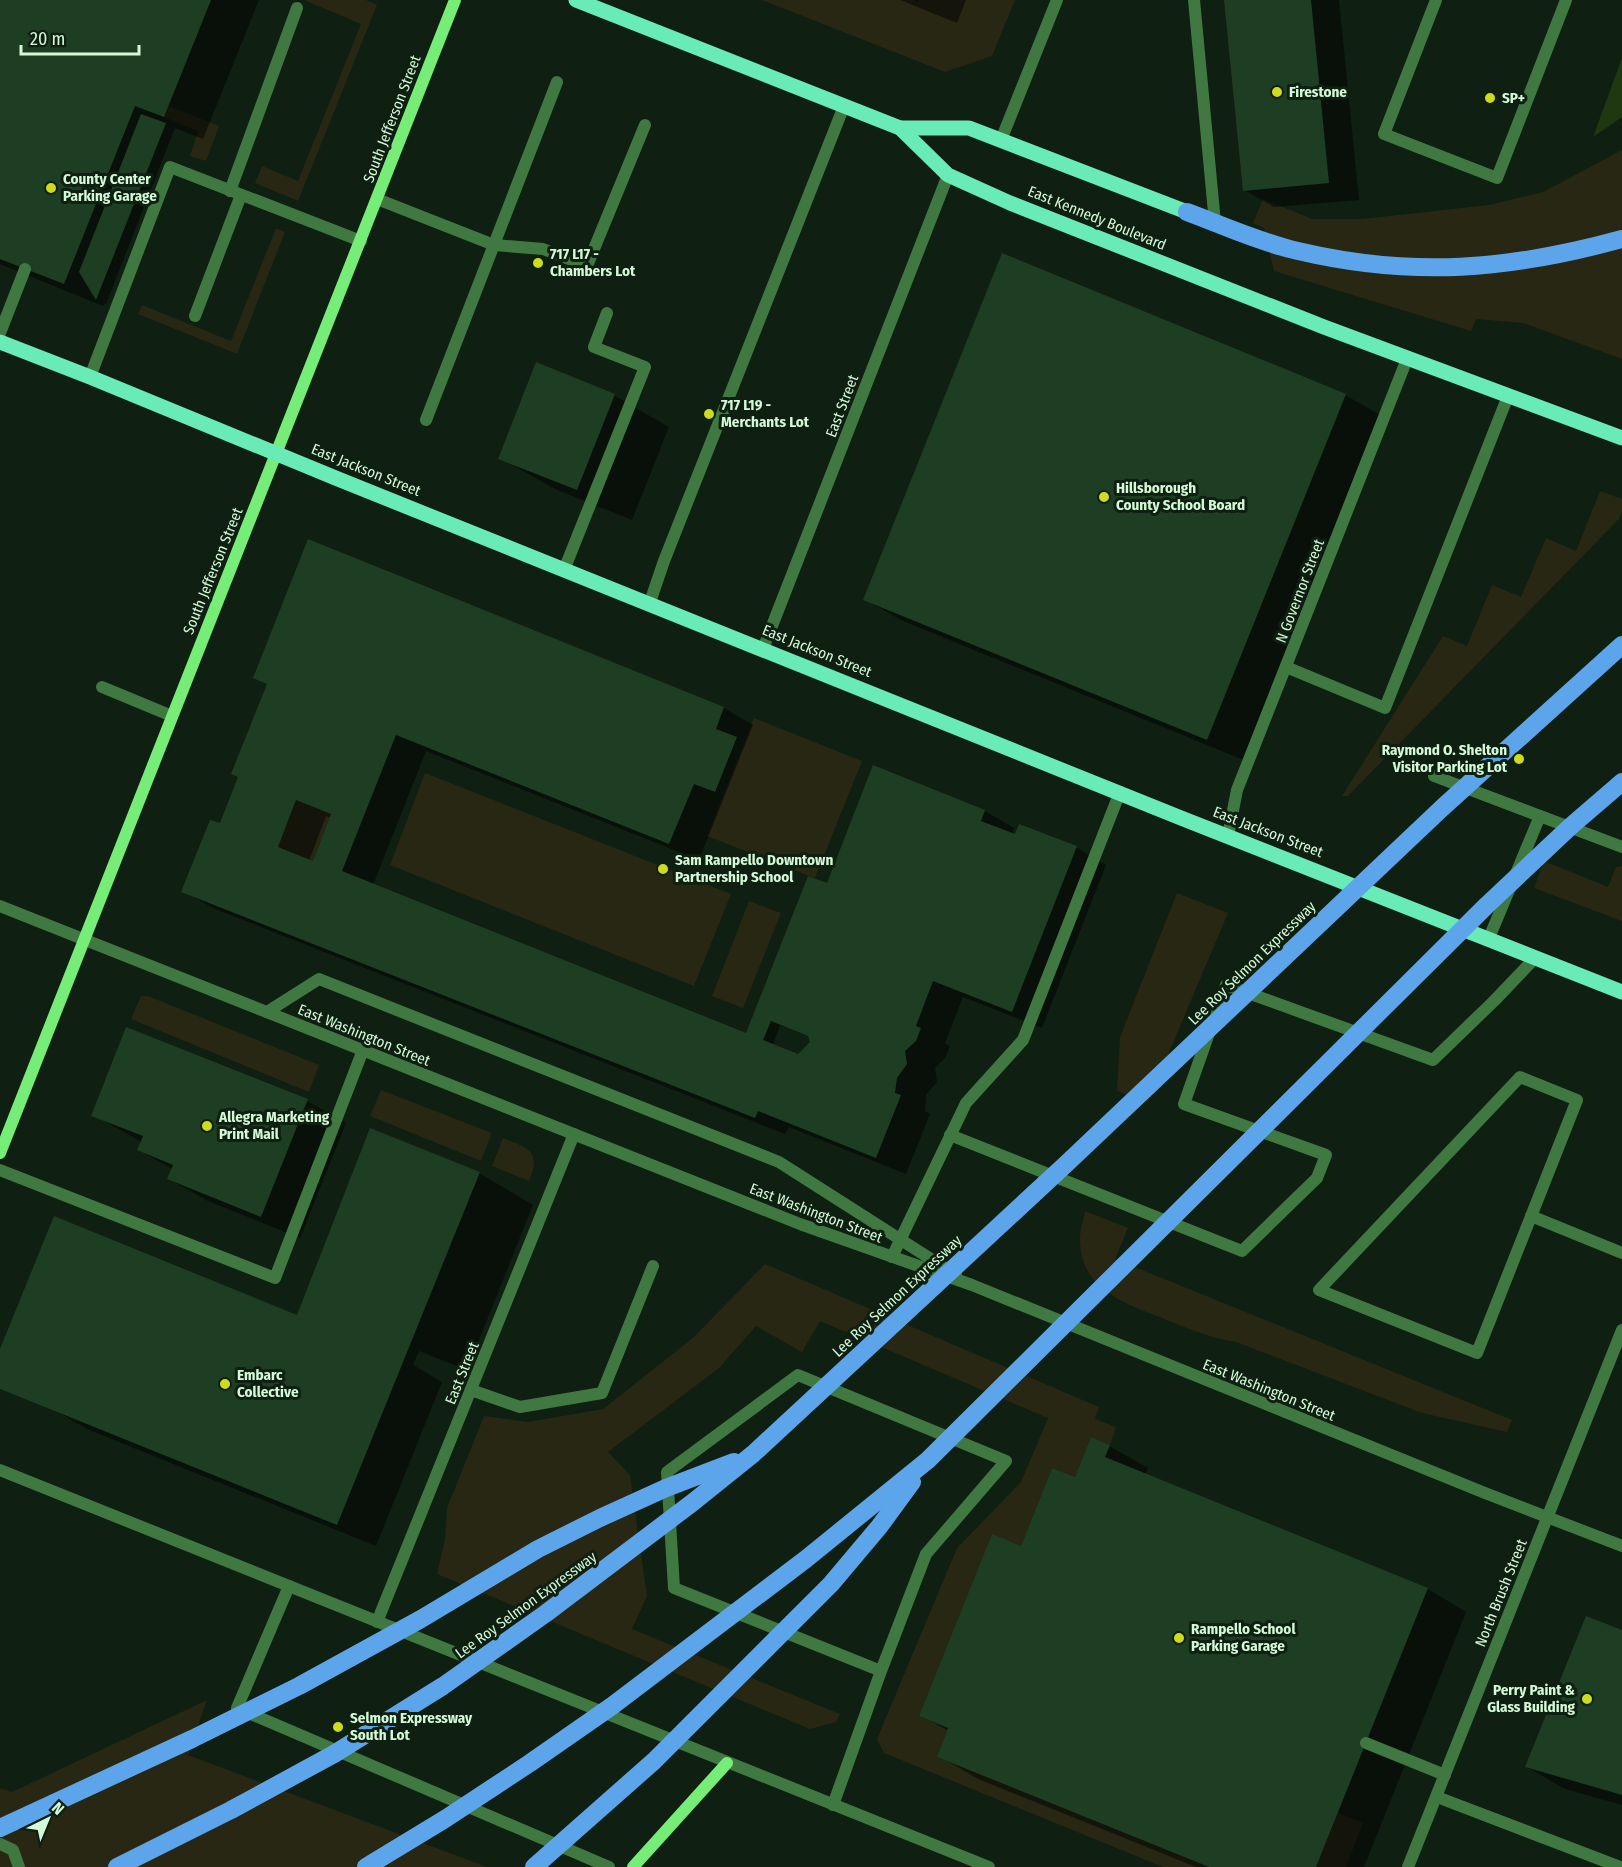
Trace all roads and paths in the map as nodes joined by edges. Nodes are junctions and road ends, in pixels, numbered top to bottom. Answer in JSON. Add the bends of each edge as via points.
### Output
{"nodes":[{"id":1,"x":455,"y":0,"type":"edge"},
{"id":2,"x":576,"y":0,"type":"edge"},
{"id":3,"x":1056,"y":0,"type":"edge"},
{"id":4,"x":1194,"y":0,"type":"edge"},
{"id":5,"x":1436,"y":0,"type":"edge"},
{"id":6,"x":1566,"y":0,"type":"edge"},
{"id":7,"x":297,"y":8,"type":"dead end"},
{"id":8,"x":557,"y":82,"type":"dead end"},
{"id":9,"x":844,"y":106,"type":"junction"},
{"id":10,"x":645,"y":125,"type":"dead end"},
{"id":11,"x":900,"y":128,"type":"junction"},
{"id":12,"x":1001,"y":140,"type":"junction"},
{"id":13,"x":948,"y":175,"type":"junction"},
{"id":14,"x":235,"y":193,"type":"junction"},
{"id":15,"x":377,"y":200,"type":"junction"},
{"id":16,"x":1187,"y":212,"type":"joint"},
{"id":17,"x":1215,"y":223,"type":"junction"},
{"id":18,"x":1622,"y":239,"type":"edge"},
{"id":19,"x":361,"y":241,"type":"junction"},
{"id":20,"x":494,"y":245,"type":"junction"},
{"id":21,"x":25,"y":269,"type":"dead end"},
{"id":22,"x":608,"y":313,"type":"dead end"},
{"id":23,"x":195,"y":316,"type":"dead end"},
{"id":24,"x":0,"y":333,"type":"edge"},
{"id":25,"x":0,"y":342,"type":"edge"},
{"id":26,"x":1407,"y":359,"type":"junction"},
{"id":27,"x":90,"y":377,"type":"junction"},
{"id":28,"x":1508,"y":396,"type":"junction"},
{"id":29,"x":426,"y":420,"type":"dead end"},
{"id":30,"x":1622,"y":438,"type":"edge"},
{"id":31,"x":277,"y":452,"type":"junction"},
{"id":32,"x":564,"y":570,"type":"junction"},
{"id":33,"x":650,"y":605,"type":"junction"},
{"id":34,"x":1622,"y":645,"type":"edge"},
{"id":35,"x":763,"y":649,"type":"junction"},
{"id":36,"x":1286,"y":667,"type":"junction"},
{"id":37,"x":102,"y":687,"type":"dead end"},
{"id":38,"x":172,"y":716,"type":"junction"},
{"id":39,"x":1434,"y":776,"type":"dead end"},
{"id":40,"x":1622,"y":782,"type":"edge"},
{"id":41,"x":1120,"y":792,"type":"junction"},
{"id":42,"x":1540,"y":816,"type":"junction"},
{"id":43,"x":1228,"y":836,"type":"junction"},
{"id":44,"x":1622,"y":847,"type":"edge"},
{"id":45,"x":0,"y":906,"type":"edge"},
{"id":46,"x":1489,"y":938,"type":"junction"},
{"id":47,"x":83,"y":940,"type":"junction"},
{"id":48,"x":1535,"y":958,"type":"junction"},
{"id":49,"x":1622,"y":992,"type":"edge"},
{"id":50,"x":267,"y":1012,"type":"junction"},
{"id":51,"x":363,"y":1050,"type":"junction"},
{"id":52,"x":574,"y":1134,"type":"junction"},
{"id":53,"x":950,"y":1136,"type":"junction"},
{"id":54,"x":0,"y":1153,"type":"edge"},
{"id":55,"x":0,"y":1170,"type":"edge"},
{"id":56,"x":1531,"y":1216,"type":"junction"},
{"id":57,"x":900,"y":1240,"type":"junction"},
{"id":58,"x":1622,"y":1253,"type":"edge"},
{"id":59,"x":892,"y":1257,"type":"junction"},
{"id":60,"x":653,"y":1266,"type":"dead end"},
{"id":61,"x":972,"y":1285,"type":"junction"},
{"id":62,"x":1622,"y":1330,"type":"edge"},
{"id":63,"x":471,"y":1390,"type":"junction"},
{"id":64,"x":753,"y":1454,"type":"junction"},
{"id":65,"x":928,"y":1460,"type":"junction"},
{"id":66,"x":0,"y":1470,"type":"edge"},
{"id":67,"x":1547,"y":1518,"type":"junction"},
{"id":68,"x":1622,"y":1546,"type":"edge"},
{"id":69,"x":289,"y":1586,"type":"junction"},
{"id":70,"x":377,"y":1622,"type":"junction"},
{"id":71,"x":881,"y":1671,"type":"junction"},
{"id":72,"x":1366,"y":1743,"type":"dead end"},
{"id":73,"x":727,"y":1763,"type":"junction"},
{"id":74,"x":1445,"y":1775,"type":"junction"},
{"id":75,"x":1437,"y":1797,"type":"junction"},
{"id":76,"x":833,"y":1804,"type":"junction"},
{"id":77,"x":0,"y":1828,"type":"edge"},
{"id":78,"x":0,"y":1844,"type":"edge"},
{"id":79,"x":19,"y":1867,"type":"edge"},
{"id":80,"x":117,"y":1867,"type":"edge"},
{"id":81,"x":366,"y":1867,"type":"edge"},
{"id":82,"x":534,"y":1867,"type":"edge"},
{"id":83,"x":609,"y":1867,"type":"edge"},
{"id":84,"x":633,"y":1867,"type":"edge"},
{"id":85,"x":989,"y":1867,"type":"edge"},
{"id":86,"x":1408,"y":1867,"type":"edge"},
{"id":87,"x":1620,"y":1867,"type":"edge"}],
"edges":[{"from":1,"to":15,"type":"main road","name":"South Jefferson Street"},
{"from":2,"to":9,"type":"main road","name":"East Kennedy Boulevard"},
{"from":3,"to":12,"type":"street"},
{"from":4,"to":17,"type":"street"},
{"from":5,"to":6,"type":"street","via":[[1384,134],[1497,178]]},
{"from":7,"to":14,"type":"street"},
{"from":8,"to":20,"type":"street"},
{"from":9,"to":11,"type":"main road","name":"East Kennedy Boulevard"},
{"from":9,"to":33,"type":"street"},
{"from":10,"to":20,"type":"street","via":[[587,266],[543,249]]},
{"from":11,"to":12,"type":"main road","via":[[969,128]]},
{"from":11,"to":13,"type":"main road","name":"East Kennedy Boulevard"},
{"from":12,"to":16,"type":"main road"},
{"from":13,"to":26,"type":"main road","name":"East Kennedy Boulevard"},
{"from":13,"to":35,"type":"street","name":"East Street"},
{"from":14,"to":19,"type":"street"},
{"from":14,"to":23,"type":"street"},
{"from":14,"to":27,"type":"street","via":[[170,168]]},
{"from":15,"to":19,"type":"main road","name":"South Jefferson Street"},
{"from":15,"to":20,"type":"street"},
{"from":16,"to":17,"type":"highway"},
{"from":17,"to":18,"type":"highway","via":[[1296,250],[1348,261],[1416,268],[1505,264]]},
{"from":19,"to":31,"type":"main road","name":"South Jefferson Street"},
{"from":20,"to":29,"type":"street"},
{"from":21,"to":24,"type":"street"},
{"from":22,"to":32,"type":"street","via":[[594,347],[645,367]]},
{"from":25,"to":27,"type":"main road","name":"East Jackson Street"},
{"from":26,"to":28,"type":"main road","name":"East Kennedy Boulevard"},
{"from":26,"to":36,"type":"street","name":"N Governor Street"},
{"from":27,"to":31,"type":"main road","name":"East Jackson Street"},
{"from":28,"to":30,"type":"main road","name":"East Kennedy Boulevard"},
{"from":28,"to":36,"type":"street","via":[[1385,708]]},
{"from":31,"to":32,"type":"main road","name":"East Jackson Street"},
{"from":31,"to":38,"type":"main road","name":"South Jefferson Street"},
{"from":32,"to":33,"type":"main road","name":"East Jackson Street"},
{"from":33,"to":35,"type":"main road","name":"East Jackson Street"},
{"from":34,"to":64,"type":"highway","name":"Lee Roy Selmon Expressway","bridge":true,"via":[[1442,808]]},
{"from":35,"to":41,"type":"main road","name":"East Jackson Street"},
{"from":36,"to":43,"type":"street","name":"N Governor Street","via":[[1237,790]]},
{"from":37,"to":38,"type":"street"},
{"from":38,"to":47,"type":"main road","name":"South Jefferson Street"},
{"from":39,"to":42,"type":"street"},
{"from":40,"to":65,"type":"highway","bridge":true,"via":[[1487,905]]},
{"from":41,"to":43,"type":"main road","name":"East Jackson Street"},
{"from":41,"to":53,"type":"street","via":[[1023,1040],[966,1103]]},
{"from":42,"to":44,"type":"street"},
{"from":42,"to":46,"type":"street"},
{"from":43,"to":46,"type":"main road","name":"East Jackson Street"},
{"from":45,"to":47,"type":"street","name":"East Washington Street"},
{"from":46,"to":48,"type":"main road","name":"East Jackson Street"},
{"from":47,"to":50,"type":"street","name":"East Washington Street"},
{"from":47,"to":54,"type":"main road","name":"South Jefferson Street"},
{"from":48,"to":49,"type":"main road","name":"East Jackson Street"},
{"from":48,"to":53,"type":"street","via":[[1433,1060],[1226,985],[1184,1104],[1326,1155],[1317,1178],[1242,1251]]},
{"from":50,"to":51,"type":"street","name":"East Washington Street"},
{"from":50,"to":57,"type":"street","via":[[319,980],[779,1162]]},
{"from":51,"to":52,"type":"street","name":"East Washington Street"},
{"from":51,"to":55,"type":"street","via":[[274,1278]]},
{"from":52,"to":59,"type":"street","name":"East Washington Street"},
{"from":52,"to":63,"type":"street","name":"East Street"},
{"from":53,"to":57,"type":"street"},
{"from":56,"to":56,"type":"street","via":[[1576,1100],[1520,1077],[1319,1290],[1477,1353]]},
{"from":56,"to":58,"type":"street"},
{"from":57,"to":59,"type":"street"},
{"from":57,"to":61,"type":"street"},
{"from":59,"to":61,"type":"street","name":"East Washington Street"},
{"from":60,"to":63,"type":"street","via":[[602,1393],[520,1407]]},
{"from":61,"to":67,"type":"street","name":"East Washington Street"},
{"from":62,"to":67,"type":"street","name":"North Brush Street"},
{"from":63,"to":70,"type":"street","name":"East Street"},
{"from":64,"to":77,"type":"highway","bridge":true,"via":[[600,1518],[538,1549],[298,1686]]},
{"from":64,"to":80,"type":"highway","name":"Lee Roy Selmon Expressway","bridge":true,"via":[[545,1614],[443,1686],[334,1754]]},
{"from":65,"to":81,"type":"highway","bridge":true,"via":[[806,1559],[612,1706],[512,1776]]},
{"from":65,"to":82,"type":"highway","bridge":true,"via":[[831,1584],[654,1761]]},
{"from":66,"to":69,"type":"street"},
{"from":67,"to":68,"type":"street","name":"East Washington Street"},
{"from":67,"to":74,"type":"street","name":"North Brush Street"},
{"from":69,"to":70,"type":"street"},
{"from":69,"to":83,"type":"street","via":[[237,1708]]},
{"from":70,"to":73,"type":"street"},
{"from":71,"to":71,"type":"street","via":[[926,1554],[1006,1461],[798,1375],[667,1472],[674,1588]]},
{"from":71,"to":76,"type":"street"},
{"from":72,"to":74,"type":"street"},
{"from":73,"to":76,"type":"street"},
{"from":73,"to":84,"type":"main road"},
{"from":74,"to":75,"type":"street","name":"North Brush Street"},
{"from":75,"to":86,"type":"street","name":"North Brush Street"},
{"from":75,"to":87,"type":"street"},
{"from":76,"to":85,"type":"street"},
{"from":78,"to":79,"type":"street","via":[[13,1850]]}]}
